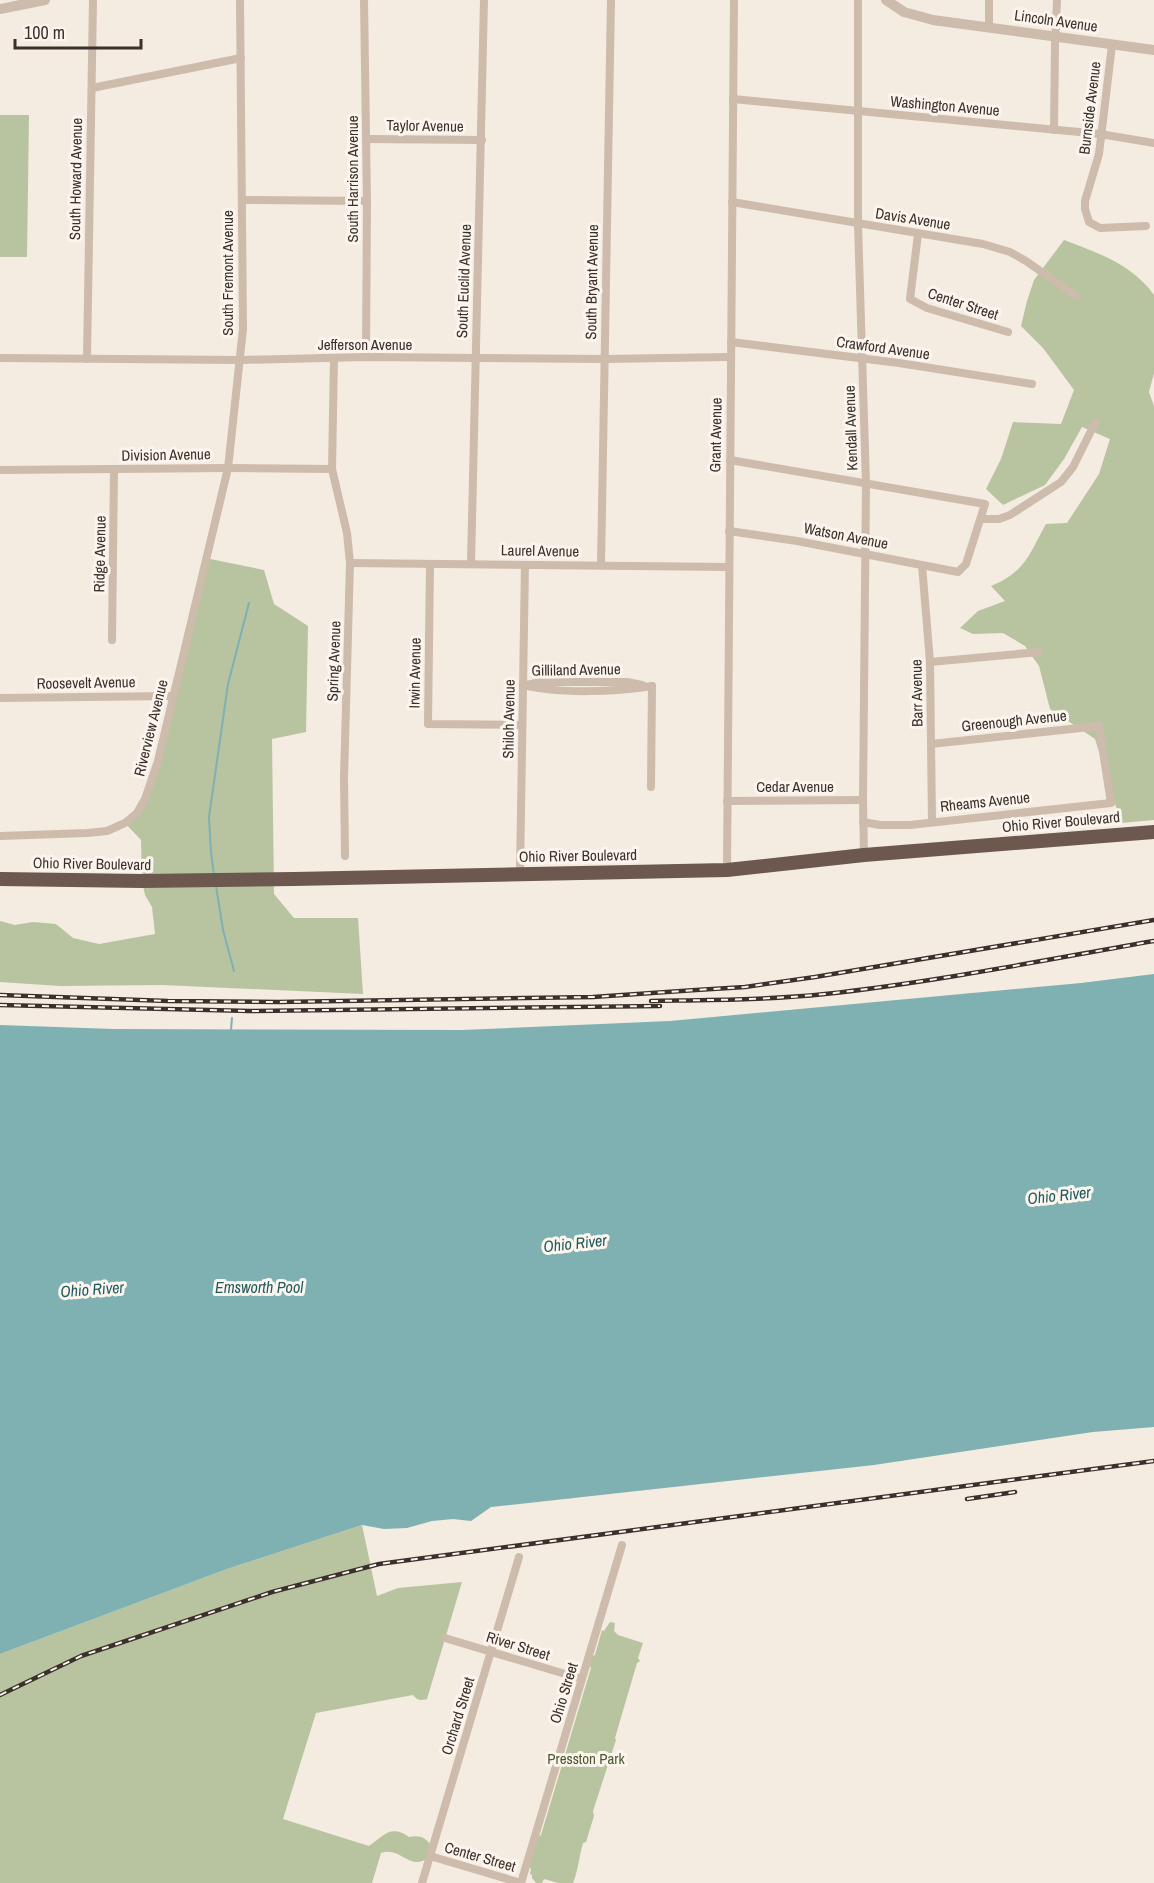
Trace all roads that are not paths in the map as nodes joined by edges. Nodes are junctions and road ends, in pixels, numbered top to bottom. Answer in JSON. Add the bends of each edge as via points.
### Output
{"nodes":[{"id":1,"x":45,"y":0,"type":"edge"},
{"id":2,"x":93,"y":0,"type":"edge"},
{"id":3,"x":240,"y":0,"type":"edge"},
{"id":4,"x":364,"y":0,"type":"edge"},
{"id":5,"x":484,"y":0,"type":"edge"},
{"id":6,"x":611,"y":0,"type":"edge"},
{"id":7,"x":734,"y":0,"type":"edge"},
{"id":8,"x":858,"y":0,"type":"edge"},
{"id":9,"x":886,"y":0,"type":"edge"},
{"id":10,"x":989,"y":0,"type":"edge"},
{"id":11,"x":1057,"y":0,"type":"edge"},
{"id":12,"x":0,"y":9,"type":"edge"},
{"id":13,"x":989,"y":27,"type":"junction"},
{"id":14,"x":1055,"y":37,"type":"junction"},
{"id":15,"x":1112,"y":45,"type":"junction"},
{"id":16,"x":1154,"y":50,"type":"edge"},
{"id":17,"x":241,"y":58,"type":"junction"},
{"id":18,"x":92,"y":88,"type":"junction"},
{"id":19,"x":733,"y":99,"type":"junction"},
{"id":20,"x":857,"y":111,"type":"junction"},
{"id":21,"x":1054,"y":130,"type":"junction"},
{"id":22,"x":1100,"y":134,"type":"junction"},
{"id":23,"x":367,"y":139,"type":"junction"},
{"id":24,"x":482,"y":140,"type":"junction"},
{"id":25,"x":1154,"y":143,"type":"edge"},
{"id":26,"x":242,"y":200,"type":"junction"},
{"id":27,"x":368,"y":201,"type":"junction"},
{"id":28,"x":732,"y":202,"type":"junction"},
{"id":29,"x":858,"y":224,"type":"junction"},
{"id":30,"x":1146,"y":226,"type":"dead end"},
{"id":31,"x":918,"y":234,"type":"junction"},
{"id":32,"x":1076,"y":296,"type":"dead end"},
{"id":33,"x":1008,"y":332,"type":"dead end"},
{"id":34,"x":731,"y":342,"type":"junction"},
{"id":35,"x":366,"y":357,"type":"junction"},
{"id":36,"x":730,"y":357,"type":"junction"},
{"id":37,"x":0,"y":358,"type":"edge"},
{"id":38,"x":87,"y":358,"type":"junction"},
{"id":39,"x":334,"y":358,"type":"junction"},
{"id":40,"x":476,"y":358,"type":"junction"},
{"id":41,"x":863,"y":358,"type":"junction"},
{"id":42,"x":604,"y":359,"type":"junction"},
{"id":43,"x":240,"y":360,"type":"junction"},
{"id":44,"x":1032,"y":384,"type":"dead end"},
{"id":45,"x":1095,"y":423,"type":"dead end"},
{"id":46,"x":730,"y":460,"type":"junction"},
{"id":47,"x":228,"y":468,"type":"junction"},
{"id":48,"x":114,"y":469,"type":"junction"},
{"id":49,"x":332,"y":469,"type":"junction"},
{"id":50,"x":0,"y":470,"type":"edge"},
{"id":51,"x":866,"y":483,"type":"junction"},
{"id":52,"x":981,"y":519,"type":"junction"},
{"id":53,"x":729,"y":531,"type":"junction"},
{"id":54,"x":864,"y":553,"type":"junction"},
{"id":55,"x":350,"y":563,"type":"junction"},
{"id":56,"x":430,"y":564,"type":"junction"},
{"id":57,"x":471,"y":564,"type":"junction"},
{"id":58,"x":525,"y":565,"type":"junction"},
{"id":59,"x":600,"y":565,"type":"junction"},
{"id":60,"x":922,"y":565,"type":"junction"},
{"id":61,"x":729,"y":567,"type":"junction"},
{"id":62,"x":200,"y":578,"type":"joint"},
{"id":63,"x":112,"y":640,"type":"dead end"},
{"id":64,"x":1039,"y":652,"type":"dead end"},
{"id":65,"x":930,"y":662,"type":"junction"},
{"id":66,"x":523,"y":685,"type":"junction"},
{"id":67,"x":173,"y":696,"type":"junction"},
{"id":68,"x":0,"y":698,"type":"edge"},
{"id":69,"x":522,"y":725,"type":"junction"},
{"id":70,"x":931,"y":744,"type":"junction"},
{"id":71,"x":651,"y":787,"type":"dead end"},
{"id":72,"x":862,"y":800,"type":"junction"},
{"id":73,"x":727,"y":801,"type":"junction"},
{"id":74,"x":1111,"y":803,"type":"joint"},
{"id":75,"x":932,"y":821,"type":"junction"},
{"id":76,"x":863,"y":822,"type":"junction"},
{"id":77,"x":1154,"y":832,"type":"edge"},
{"id":78,"x":0,"y":836,"type":"edge"},
{"id":79,"x":864,"y":855,"type":"junction"},
{"id":80,"x":345,"y":856,"type":"dead end"},
{"id":81,"x":727,"y":870,"type":"junction"},
{"id":82,"x":520,"y":873,"type":"junction"},
{"id":83,"x":0,"y":879,"type":"edge"},
{"id":84,"x":622,"y":1545,"type":"dead end"},
{"id":85,"x":519,"y":1557,"type":"dead end"},
{"id":86,"x":446,"y":1638,"type":"dead end"},
{"id":87,"x":492,"y":1652,"type":"junction"},
{"id":88,"x":582,"y":1679,"type":"junction"},
{"id":89,"x":430,"y":1856,"type":"junction"},
{"id":90,"x":422,"y":1883,"type":"edge"},
{"id":91,"x":521,"y":1883,"type":"edge"}],
"edges":[{"from":1,"to":12,"type":"street"},
{"from":2,"to":18,"type":"street","name":"South Howard Avenue"},
{"from":3,"to":17,"type":"street","name":"South Fremont Avenue"},
{"from":4,"to":23,"type":"street","name":"South Harrison Avenue"},
{"from":5,"to":24,"type":"street","name":"South Euclid Avenue"},
{"from":6,"to":42,"type":"street","name":"South Bryant Avenue"},
{"from":7,"to":19,"type":"street","name":"Grant Avenue"},
{"from":8,"to":20,"type":"street","name":"Kendall Avenue"},
{"from":9,"to":13,"type":"street","name":"Lincoln Avenue","via":[[919,17]]},
{"from":10,"to":13,"type":"street"},
{"from":11,"to":14,"type":"street"},
{"from":13,"to":14,"type":"street","name":"Lincoln Avenue"},
{"from":14,"to":15,"type":"street","name":"Lincoln Avenue"},
{"from":14,"to":21,"type":"street"},
{"from":15,"to":16,"type":"street","name":"Lincoln Avenue"},
{"from":15,"to":22,"type":"street","name":"Burnside Avenue"},
{"from":17,"to":18,"type":"street"},
{"from":17,"to":26,"type":"street","name":"South Fremont Avenue"},
{"from":18,"to":38,"type":"street","name":"South Howard Avenue"},
{"from":19,"to":20,"type":"street","name":"Washington Avenue"},
{"from":19,"to":28,"type":"street","name":"Grant Avenue"},
{"from":20,"to":21,"type":"street","name":"Washington Avenue"},
{"from":20,"to":29,"type":"street","name":"Kendall Avenue"},
{"from":21,"to":22,"type":"street","name":"Washington Avenue"},
{"from":22,"to":25,"type":"street","name":"Washington Avenue"},
{"from":22,"to":30,"type":"street","name":"Burnside Avenue","via":[[1099,154],[1085,201],[1089,222],[1100,228]]},
{"from":23,"to":24,"type":"street","name":"Taylor Avenue"},
{"from":23,"to":27,"type":"street","name":"South Harrison Avenue"},
{"from":24,"to":40,"type":"street","name":"South Euclid Avenue"},
{"from":26,"to":27,"type":"street"},
{"from":26,"to":43,"type":"street","name":"South Fremont Avenue"},
{"from":27,"to":35,"type":"street","name":"South Harrison Avenue"},
{"from":28,"to":29,"type":"street","name":"Davis Avenue"},
{"from":28,"to":34,"type":"street","name":"Grant Avenue"},
{"from":29,"to":31,"type":"street","name":"Davis Avenue"},
{"from":29,"to":41,"type":"street","name":"Kendall Avenue"},
{"from":31,"to":32,"type":"street","name":"Davis Avenue","via":[[1010,252]]},
{"from":31,"to":33,"type":"street","name":"Center Street","via":[[910,299],[927,308]]},
{"from":34,"to":36,"type":"street","name":"Grant Avenue"},
{"from":34,"to":41,"type":"street","name":"Crawford Avenue"},
{"from":35,"to":39,"type":"street","name":"Jefferson Avenue"},
{"from":35,"to":40,"type":"street","name":"Jefferson Avenue"},
{"from":36,"to":42,"type":"street","name":"Jefferson Avenue"},
{"from":36,"to":46,"type":"street","name":"Grant Avenue"},
{"from":37,"to":38,"type":"street","name":"Jefferson Avenue"},
{"from":38,"to":43,"type":"street","name":"Jefferson Avenue"},
{"from":39,"to":43,"type":"street","name":"Jefferson Avenue"},
{"from":39,"to":49,"type":"street"},
{"from":40,"to":42,"type":"street","name":"Jefferson Avenue"},
{"from":40,"to":57,"type":"street","name":"South Euclid Avenue"},
{"from":41,"to":44,"type":"street","name":"Crawford Avenue"},
{"from":41,"to":51,"type":"street","name":"Kendall Avenue"},
{"from":42,"to":59,"type":"street","name":"South Bryant Avenue"},
{"from":43,"to":47,"type":"street","name":"South Fremont Avenue"},
{"from":45,"to":52,"type":"street","via":[[1061,482],[1010,515]]},
{"from":46,"to":51,"type":"street"},
{"from":46,"to":53,"type":"street","name":"Grant Avenue"},
{"from":47,"to":48,"type":"street","name":"Division Avenue"},
{"from":47,"to":49,"type":"street","name":"Division Avenue"},
{"from":47,"to":62,"type":"street","name":"South Fremont Avenue"},
{"from":48,"to":50,"type":"street","name":"Division Avenue"},
{"from":48,"to":63,"type":"street","name":"Ridge Avenue"},
{"from":49,"to":55,"type":"street","name":"Spring Avenue"},
{"from":51,"to":52,"type":"street","via":[[985,504]]},
{"from":51,"to":54,"type":"street","name":"Kendall Avenue"},
{"from":52,"to":60,"type":"street","name":"Watson Avenue","via":[[966,564],[958,572]]},
{"from":53,"to":54,"type":"street","name":"Watson Avenue"},
{"from":53,"to":61,"type":"street","name":"Grant Avenue"},
{"from":54,"to":60,"type":"street","name":"Watson Avenue"},
{"from":54,"to":72,"type":"street","name":"Kendall Avenue"},
{"from":55,"to":56,"type":"street","name":"Laurel Avenue"},
{"from":55,"to":80,"type":"street","name":"Spring Avenue"},
{"from":56,"to":57,"type":"street","name":"Laurel Avenue"},
{"from":56,"to":69,"type":"street","name":"Irwin Avenue","via":[[428,724]]},
{"from":57,"to":58,"type":"street","name":"Laurel Avenue"},
{"from":58,"to":59,"type":"street","name":"Laurel Avenue"},
{"from":58,"to":66,"type":"street","name":"Shiloh Avenue"},
{"from":59,"to":61,"type":"street","name":"Laurel Avenue"},
{"from":60,"to":65,"type":"street","name":"Barr Avenue"},
{"from":61,"to":73,"type":"street","name":"Grant Avenue"},
{"from":62,"to":67,"type":"street","name":"Riverview Avenue"},
{"from":64,"to":65,"type":"street"},
{"from":65,"to":70,"type":"street","name":"Barr Avenue"},
{"from":66,"to":69,"type":"street","name":"Shiloh Avenue"},
{"from":66,"to":71,"type":"street","name":"Gilliland Avenue","via":[[627,682],[652,686]]},
{"from":67,"to":68,"type":"street","name":"Roosevelt Avenue"},
{"from":67,"to":78,"type":"street","name":"Riverview Avenue","via":[[145,800],[125,823],[87,834]]},
{"from":69,"to":82,"type":"street","name":"Shiloh Avenue"},
{"from":70,"to":74,"type":"street","name":"Greenough Avenue","via":[[1099,726]]},
{"from":70,"to":75,"type":"street","name":"Barr Avenue"},
{"from":72,"to":73,"type":"street","name":"Cedar Avenue"},
{"from":72,"to":76,"type":"street","name":"Kendall Avenue"},
{"from":73,"to":81,"type":"street","name":"Grant Avenue"},
{"from":74,"to":75,"type":"street","name":"Rheams Avenue"},
{"from":75,"to":76,"type":"street","name":"Rheams Avenue","via":[[910,825]]},
{"from":76,"to":79,"type":"street","name":"Kendall Avenue"},
{"from":77,"to":79,"type":"highway","name":"Ohio River Boulevard"},
{"from":79,"to":81,"type":"highway","name":"Ohio River Boulevard"},
{"from":81,"to":82,"type":"highway","name":"Ohio River Boulevard"},
{"from":82,"to":83,"type":"highway","name":"Ohio River Boulevard","via":[[142,881]]},
{"from":84,"to":88,"type":"street","name":"Ohio Street"},
{"from":85,"to":87,"type":"street","name":"Orchard Street"},
{"from":86,"to":87,"type":"street","name":"River Street"},
{"from":87,"to":88,"type":"street","name":"River Street"},
{"from":87,"to":89,"type":"street","name":"Orchard Street"},
{"from":88,"to":91,"type":"street","name":"Ohio Street"},
{"from":89,"to":90,"type":"street","name":"Orchard Street"},
{"from":89,"to":91,"type":"street","name":"Center Street"}]}
